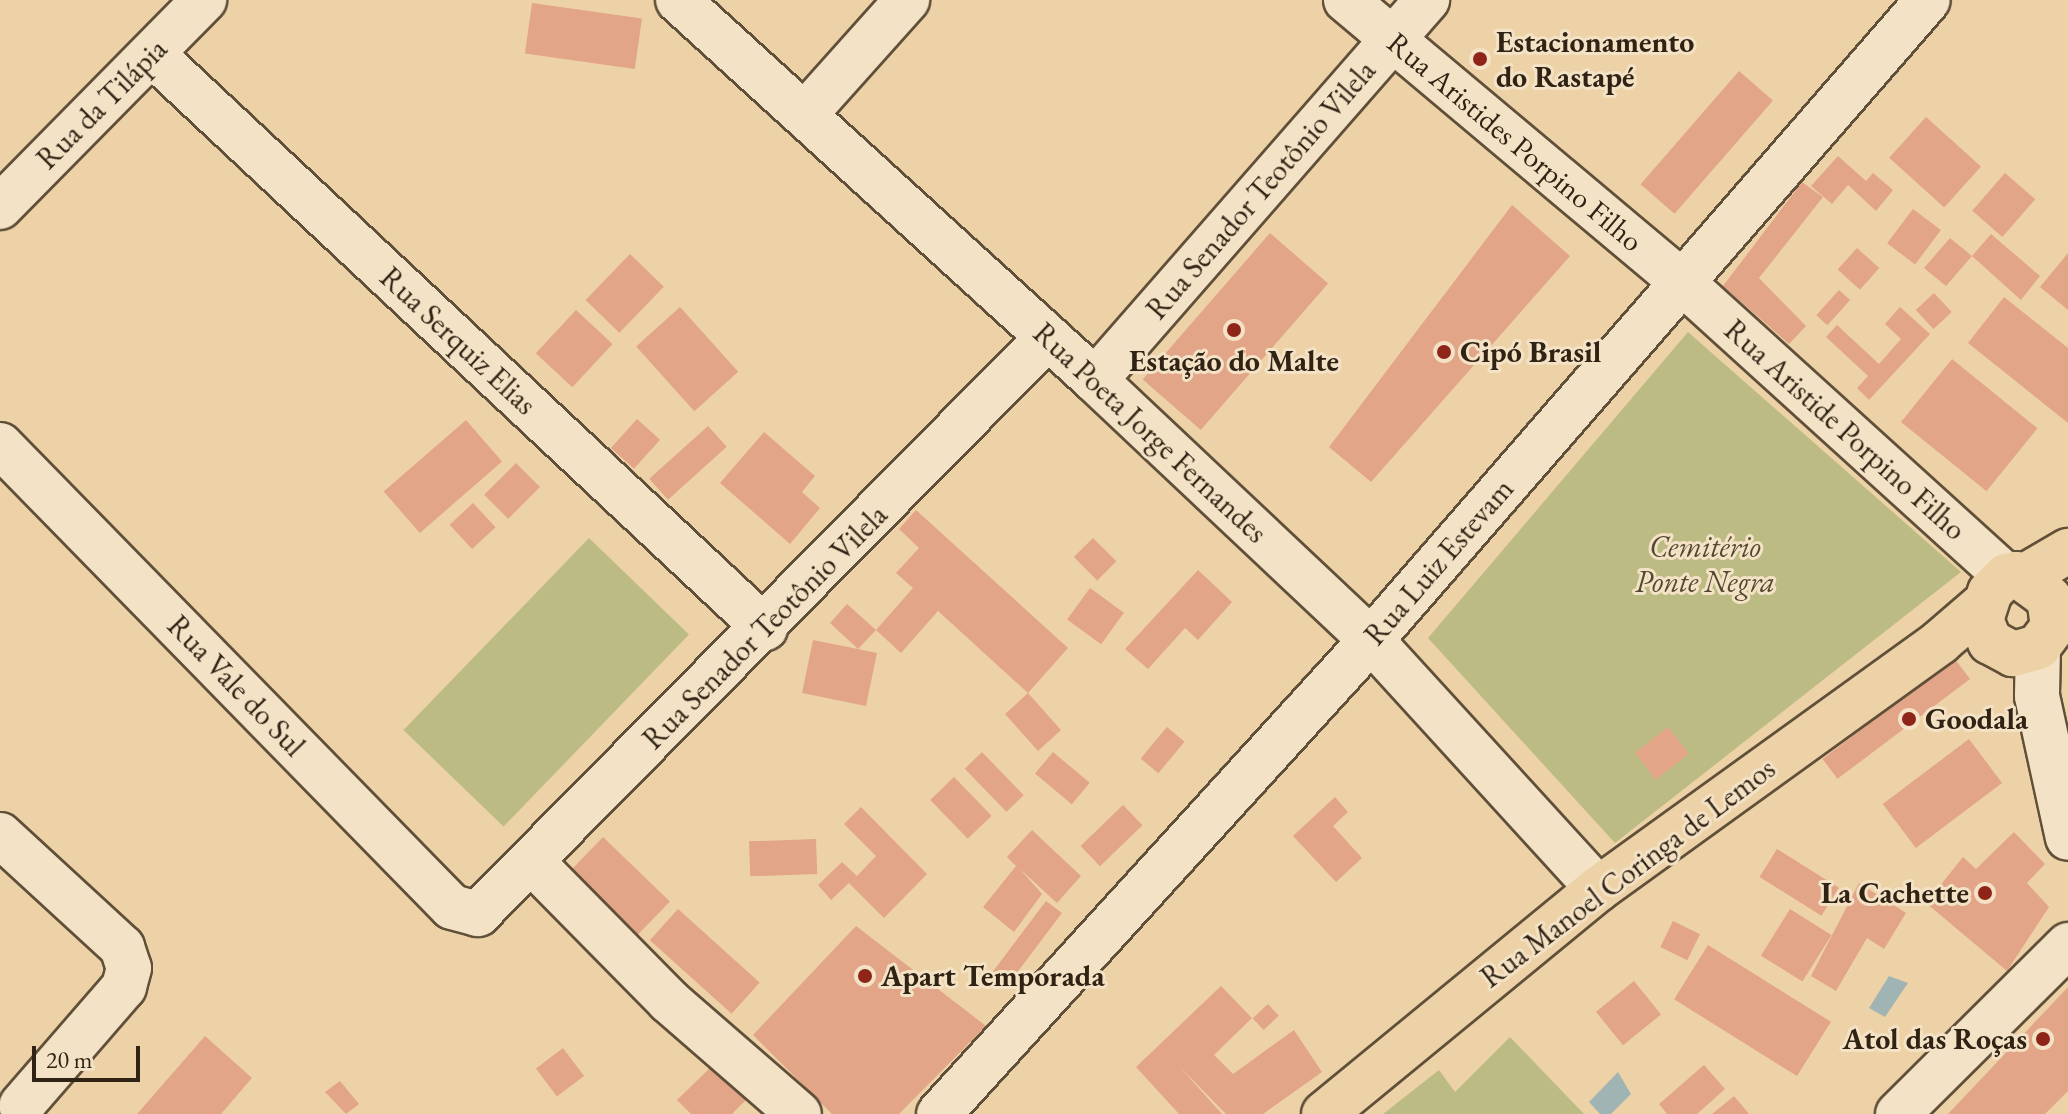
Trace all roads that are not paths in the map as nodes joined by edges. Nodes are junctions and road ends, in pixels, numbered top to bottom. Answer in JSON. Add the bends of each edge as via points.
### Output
{"nodes":[{"id":1,"x":204,"y":0,"type":"edge"},
{"id":2,"x":678,"y":0,"type":"edge"},
{"id":3,"x":907,"y":0,"type":"edge"},
{"id":4,"x":1346,"y":0,"type":"edge"},
{"id":5,"x":1427,"y":0,"type":"edge"},
{"id":6,"x":1928,"y":0,"type":"edge"},
{"id":7,"x":1393,"y":39,"type":"junction"},
{"id":8,"x":152,"y":54,"type":"junction"},
{"id":9,"x":806,"y":113,"type":"junction"},
{"id":10,"x":0,"y":207,"type":"edge"},
{"id":11,"x":1684,"y":284,"type":"junction"},
{"id":12,"x":1048,"y":337,"type":"junction"},
{"id":13,"x":1095,"y":380,"type":"junction"},
{"id":14,"x":0,"y":445,"type":"edge"},
{"id":15,"x":2068,"y":551,"type":"edge"},
{"id":16,"x":2001,"y":600,"type":"junction"},
{"id":17,"x":2053,"y":624,"type":"edge"},
{"id":18,"x":765,"y":628,"type":"junction"},
{"id":19,"x":1371,"y":640,"type":"junction"},
{"id":20,"x":0,"y":835,"type":"edge"},
{"id":21,"x":2068,"y":838,"type":"edge"},
{"id":22,"x":532,"y":862,"type":"junction"},
{"id":23,"x":1598,"y":889,"type":"junction"},
{"id":24,"x":478,"y":914,"type":"joint"},
{"id":25,"x":2068,"y":945,"type":"edge"},
{"id":26,"x":17,"y":1102,"type":"edge"},
{"id":27,"x":799,"y":1114,"type":"edge"},
{"id":28,"x":939,"y":1114,"type":"edge"},
{"id":29,"x":1324,"y":1114,"type":"edge"},
{"id":30,"x":1898,"y":1114,"type":"edge"}],
"edges":[{"from":1,"to":8,"type":"street","name":"Rua da Tilápia"},
{"from":2,"to":9,"type":"street","name":"Rua Poeta Jorge Fernandes"},
{"from":3,"to":9,"type":"street"},
{"from":4,"to":7,"type":"street","name":"Rua Aristides Porpino Filho"},
{"from":5,"to":7,"type":"street","name":"Rua Senador Teotônio Vilela"},
{"from":6,"to":11,"type":"street","name":"Rua Luiz Estevam"},
{"from":7,"to":11,"type":"street","name":"Rua Aristides Porpino Filho"},
{"from":7,"to":13,"type":"street","name":"Rua Senador Teotônio Vilela"},
{"from":8,"to":10,"type":"street","name":"Rua da Tilápia"},
{"from":8,"to":18,"type":"street","name":"Rua Serquiz Elias"},
{"from":9,"to":12,"type":"street","name":"Rua Poeta Jorge Fernandes"},
{"from":11,"to":16,"type":"street","name":"Rua Aristide Porpino Filho"},
{"from":11,"to":19,"type":"street","name":"Rua Luiz Estevam"},
{"from":12,"to":13,"type":"street","name":"Rua Poeta Jorge Fernandes"},
{"from":12,"to":18,"type":"street","name":"Rua Senador Teotônio Vilela"},
{"from":13,"to":19,"type":"street","name":"Rua Poeta Jorge Fernandes"},
{"from":14,"to":24,"type":"street","name":"Rua Vale do Sul","via":[[452,907]]},
{"from":15,"to":16,"type":"main road","name":"Rua Manoel Coringa de Lemos"},
{"from":16,"to":17,"type":"main road","via":[[2049,598]]},
{"from":16,"to":17,"type":"main road","via":[[2013,654]]},
{"from":16,"to":23,"type":"main road","name":"Rua Manoel Coringa de Lemos"},
{"from":17,"to":21,"type":"street","via":[[2037,696]]},
{"from":18,"to":22,"type":"street","name":"Rua Senador Teotônio Vilela"},
{"from":19,"to":23,"type":"street","name":"Rua Poeta Jorge Fernandes"},
{"from":19,"to":28,"type":"street","name":"Rua Luiz Estevam"},
{"from":20,"to":26,"type":"street","via":[[122,947],[128,979]]},
{"from":22,"to":24,"type":"street","name":"Rua Senador Teotônio Vilela"},
{"from":22,"to":27,"type":"street","via":[[669,1001]]},
{"from":23,"to":29,"type":"main road","name":"Rua Manoel Coringa de Lemos"},
{"from":25,"to":30,"type":"street"}]}
